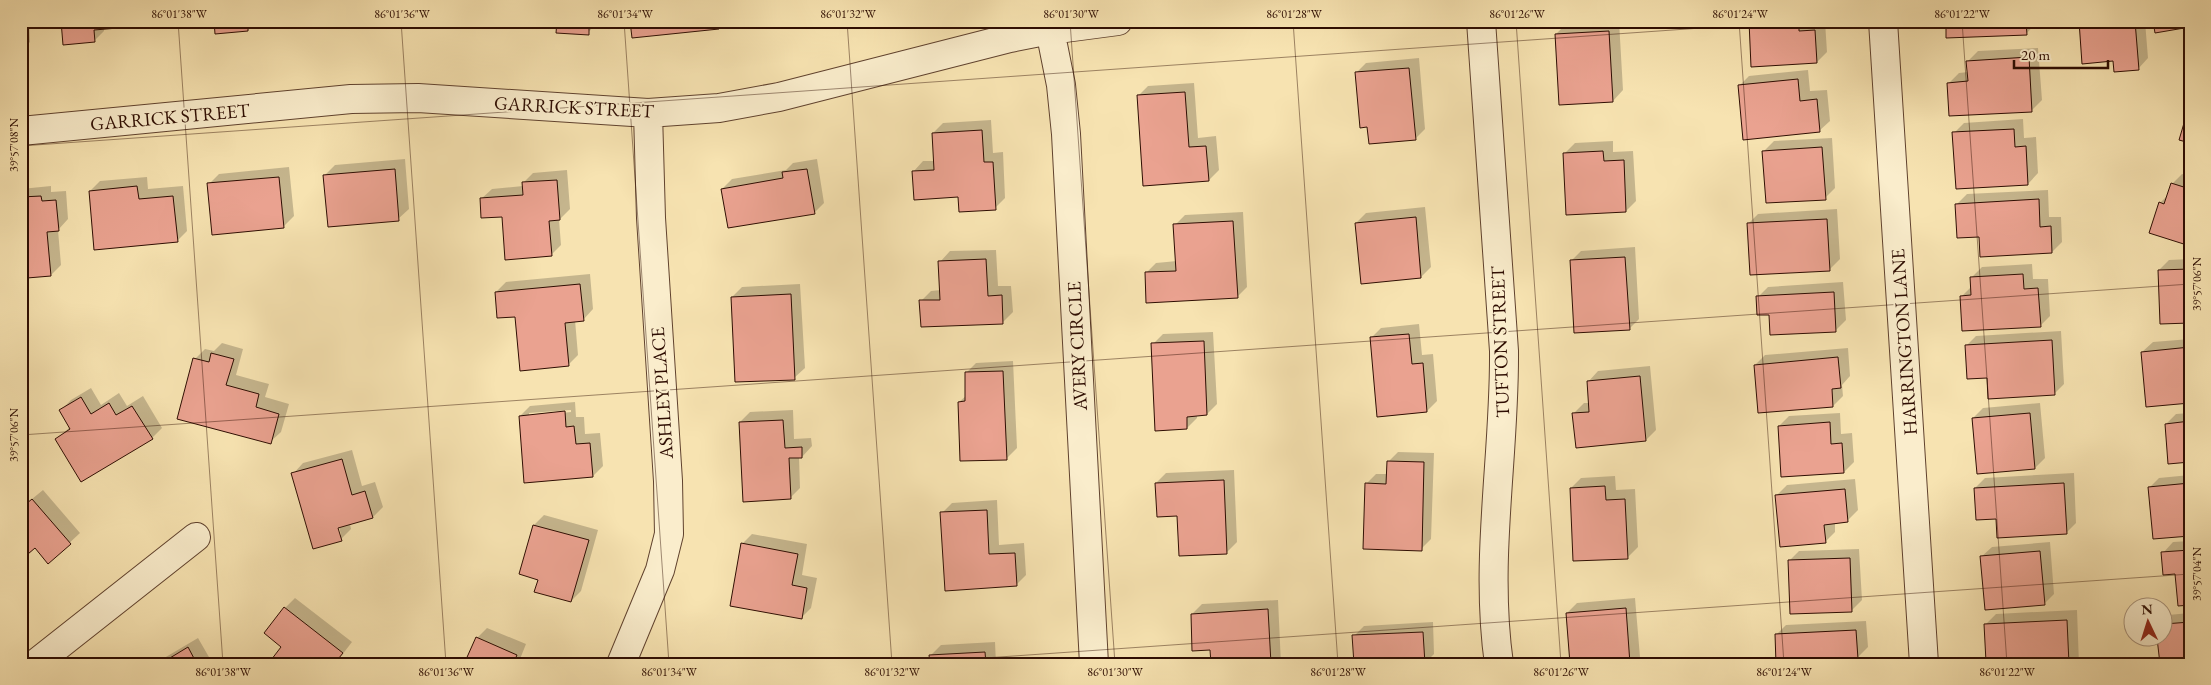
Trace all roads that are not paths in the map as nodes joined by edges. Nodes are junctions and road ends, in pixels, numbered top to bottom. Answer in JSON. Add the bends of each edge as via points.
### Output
{"nodes":[{"id":1,"x":1118,"y":21,"type":"edge"},
{"id":2,"x":1481,"y":21,"type":"edge"},
{"id":3,"x":1883,"y":21,"type":"edge"},
{"id":4,"x":1050,"y":30,"type":"junction"},
{"id":5,"x":648,"y":113,"type":"junction"},
{"id":6,"x":21,"y":131,"type":"edge"},
{"id":7,"x":196,"y":537,"type":"dead end"},
{"id":8,"x":35,"y":664,"type":"edge"},
{"id":9,"x":620,"y":664,"type":"edge"},
{"id":10,"x":1094,"y":664,"type":"edge"},
{"id":11,"x":1499,"y":664,"type":"edge"},
{"id":12,"x":1924,"y":664,"type":"edge"}],
"edges":[{"from":1,"to":4,"type":"street","name":"GARRICK STREET"},
{"from":2,"to":11,"type":"street","name":"TUFTON STREET","via":[[1504,351],[1505,399],[1494,554]]},
{"from":3,"to":12,"type":"street","name":"HARRINGTON LANE"},
{"from":4,"to":5,"type":"street","name":"GARRICK STREET","via":[[752,103]]},
{"from":4,"to":10,"type":"street","name":"AVERY CIRCLE","via":[[1066,134]]},
{"from":5,"to":6,"type":"street","name":"GARRICK STREET","via":[[418,98],[351,99]]},
{"from":5,"to":9,"type":"street","name":"ASHLEY PLACE","via":[[669,534],[660,570]]},
{"from":7,"to":8,"type":"street"}]}
